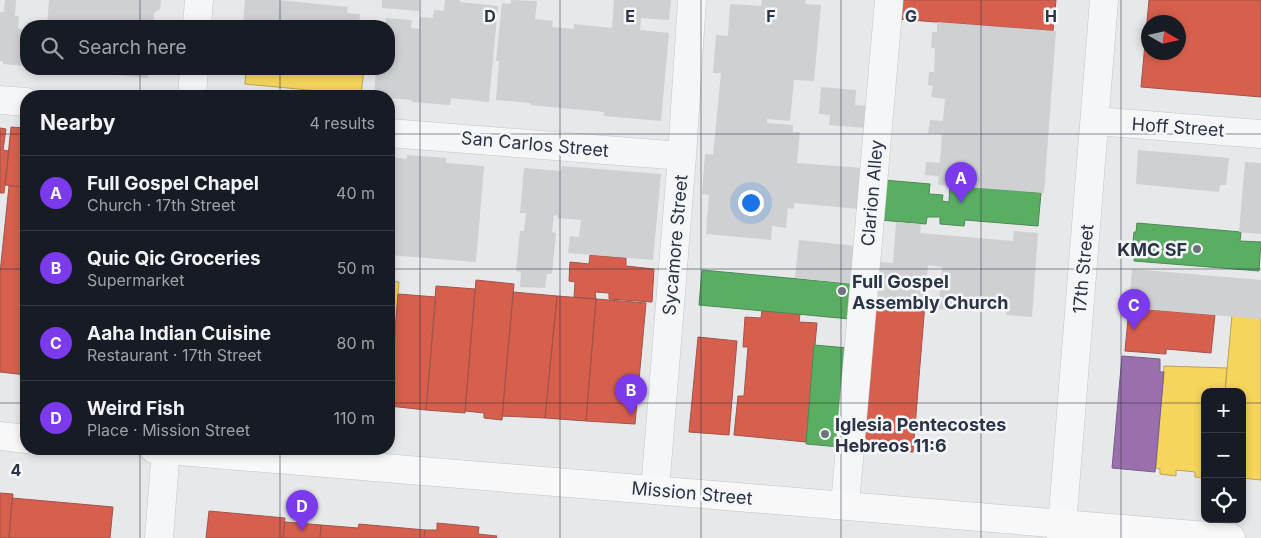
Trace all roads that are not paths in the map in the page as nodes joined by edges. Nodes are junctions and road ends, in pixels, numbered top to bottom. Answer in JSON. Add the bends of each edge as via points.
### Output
{"nodes":[{"id":1,"x":199,"y":0,"type":"edge"},
{"id":2,"x":692,"y":0,"type":"edge"},
{"id":3,"x":889,"y":0,"type":"edge"},
{"id":4,"x":1104,"y":0,"type":"edge"},
{"id":5,"x":197,"y":20,"type":"edge"},
{"id":6,"x":194,"y":75,"type":"edge"},
{"id":7,"x":192,"y":90,"type":"edge"},
{"id":8,"x":0,"y":100,"type":"edge"},
{"id":9,"x":20,"y":102,"type":"edge"},
{"id":10,"x":1095,"y":120,"type":"junction"},
{"id":11,"x":395,"y":133,"type":"edge"},
{"id":12,"x":1261,"y":134,"type":"edge"},
{"id":13,"x":682,"y":156,"type":"junction"},
{"id":14,"x":0,"y":436,"type":"edge"},
{"id":15,"x":20,"y":438,"type":"edge"},
{"id":16,"x":162,"y":455,"type":"edge"},
{"id":17,"x":234,"y":455,"type":"edge"},
{"id":18,"x":655,"y":490,"type":"junction"},
{"id":19,"x":845,"y":505,"type":"junction"},
{"id":20,"x":1062,"y":532,"type":"edge"},
{"id":21,"x":159,"y":538,"type":"edge"},
{"id":22,"x":1231,"y":538,"type":"edge"}],
"edges":[{"from":1,"to":5,"type":"street"},
{"from":2,"to":13,"type":"street","name":"Sycamore Street"},
{"from":3,"to":19,"type":"street","name":"Clarion Alley"},
{"from":4,"to":10,"type":"street","name":"17th Street"},
{"from":6,"to":7,"type":"street"},
{"from":8,"to":9,"type":"street"},
{"from":10,"to":12,"type":"street","name":"Hoff Street"},
{"from":10,"to":20,"type":"street","name":"17th Street"},
{"from":11,"to":13,"type":"street","name":"San Carlos Street"},
{"from":13,"to":18,"type":"street","name":"Sycamore Street"},
{"from":14,"to":15,"type":"main road"},
{"from":16,"to":21,"type":"street"},
{"from":17,"to":18,"type":"main road","name":"Mission Street"},
{"from":18,"to":19,"type":"main road","name":"Mission Street"},
{"from":19,"to":20,"type":"main road","name":"Mission Street"},
{"from":20,"to":22,"type":"main road","name":"Mission Street"}]}
